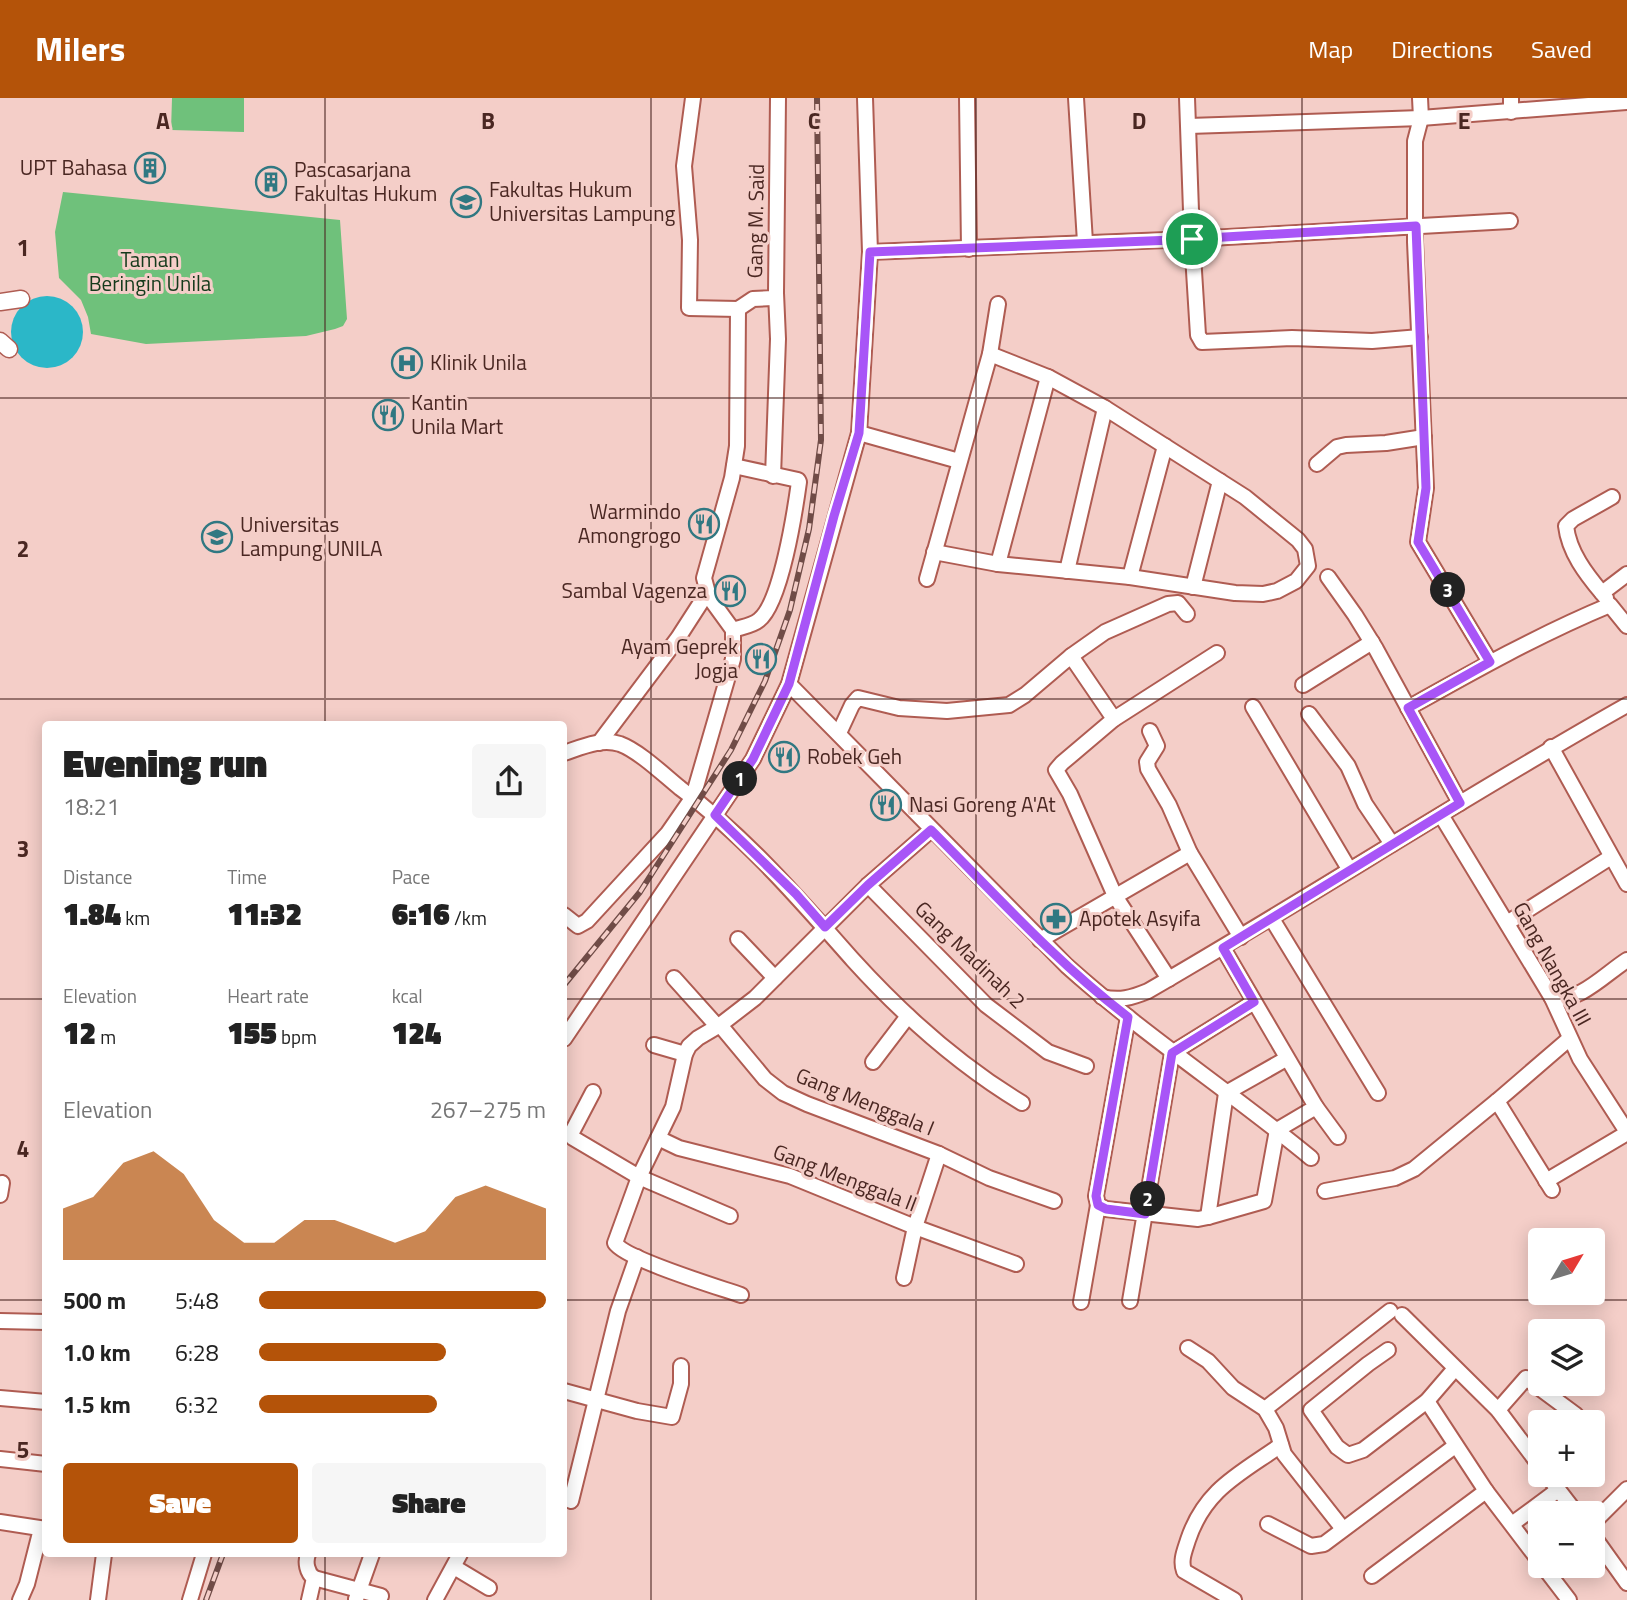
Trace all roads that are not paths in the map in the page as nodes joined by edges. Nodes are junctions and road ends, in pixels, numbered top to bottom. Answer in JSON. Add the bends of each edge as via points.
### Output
{"nodes":[{"id":1,"x":693,"y":98,"type":"edge"},
{"id":2,"x":778,"y":98,"type":"edge"},
{"id":3,"x":865,"y":98,"type":"edge"},
{"id":4,"x":967,"y":98,"type":"edge"},
{"id":5,"x":1076,"y":98,"type":"edge"},
{"id":6,"x":1187,"y":98,"type":"edge"},
{"id":7,"x":1420,"y":98,"type":"edge"},
{"id":8,"x":1627,"y":102,"type":"edge"},
{"id":9,"x":1511,"y":105,"type":"edge"},
{"id":10,"x":1421,"y":118,"type":"junction"},
{"id":11,"x":1189,"y":126,"type":"junction"},
{"id":12,"x":1510,"y":221,"type":"dead end"},
{"id":13,"x":1416,"y":226,"type":"junction"},
{"id":14,"x":1192,"y":239,"type":"junction"},
{"id":15,"x":1085,"y":243,"type":"junction"},
{"id":16,"x":969,"y":249,"type":"junction"},
{"id":17,"x":870,"y":252,"type":"junction"},
{"id":18,"x":776,"y":293,"type":"junction"},
{"id":19,"x":21,"y":299,"type":"dead end"},
{"id":20,"x":0,"y":302,"type":"edge"},
{"id":21,"x":998,"y":304,"type":"dead end"},
{"id":22,"x":738,"y":309,"type":"junction"},
{"id":23,"x":1420,"y":337,"type":"junction"},
{"id":24,"x":990,"y":354,"type":"junction"},
{"id":25,"x":1048,"y":377,"type":"junction"},
{"id":26,"x":1105,"y":408,"type":"junction"},
{"id":27,"x":859,"y":433,"type":"junction"},
{"id":28,"x":1424,"y":437,"type":"junction"},
{"id":29,"x":1166,"y":446,"type":"junction"},
{"id":30,"x":958,"y":461,"type":"junction"},
{"id":31,"x":1317,"y":464,"type":"dead end"},
{"id":32,"x":734,"y":466,"type":"junction"},
{"id":33,"x":773,"y":476,"type":"junction"},
{"id":34,"x":1220,"y":481,"type":"junction"},
{"id":35,"x":1612,"y":497,"type":"dead end"},
{"id":36,"x":934,"y":552,"type":"junction"},
{"id":37,"x":998,"y":564,"type":"junction"},
{"id":38,"x":1067,"y":572,"type":"junction"},
{"id":39,"x":1627,"y":574,"type":"edge"},
{"id":40,"x":1129,"y":577,"type":"junction"},
{"id":41,"x":1328,"y":577,"type":"dead end"},
{"id":42,"x":927,"y":579,"type":"dead end"},
{"id":43,"x":1193,"y":586,"type":"junction"},
{"id":44,"x":707,"y":593,"type":"junction"},
{"id":45,"x":1606,"y":599,"type":"junction"},
{"id":46,"x":1187,"y":614,"type":"dead end"},
{"id":47,"x":1627,"y":626,"type":"edge"},
{"id":48,"x":733,"y":630,"type":"junction"},
{"id":49,"x":1372,"y":642,"type":"junction"},
{"id":50,"x":1217,"y":653,"type":"dead end"},
{"id":51,"x":1071,"y":656,"type":"junction"},
{"id":52,"x":1490,"y":662,"type":"junction"},
{"id":53,"x":789,"y":684,"type":"junction"},
{"id":54,"x":1303,"y":685,"type":"dead end"},
{"id":55,"x":1627,"y":705,"type":"edge"},
{"id":56,"x":1253,"y":707,"type":"dead end"},
{"id":57,"x":1408,"y":708,"type":"junction"},
{"id":58,"x":1309,"y":714,"type":"dead end"},
{"id":59,"x":1114,"y":719,"type":"junction"},
{"id":60,"x":1150,"y":731,"type":"dead end"},
{"id":61,"x":839,"y":733,"type":"junction"},
{"id":62,"x":599,"y":743,"type":"junction"},
{"id":63,"x":1551,"y":747,"type":"junction"},
{"id":64,"x":567,"y":752,"type":"edge"},
{"id":65,"x":693,"y":797,"type":"junction"},
{"id":66,"x":1460,"y":803,"type":"junction"},
{"id":67,"x":715,"y":815,"type":"junction"},
{"id":68,"x":1441,"y":815,"type":"junction"},
{"id":69,"x":931,"y":830,"type":"junction"},
{"id":70,"x":1392,"y":844,"type":"junction"},
{"id":71,"x":1190,"y":853,"type":"junction"},
{"id":72,"x":1612,"y":857,"type":"junction"},
{"id":73,"x":1349,"y":869,"type":"junction"},
{"id":74,"x":1627,"y":884,"type":"edge"},
{"id":75,"x":868,"y":885,"type":"junction"},
{"id":76,"x":1115,"y":896,"type":"junction"},
{"id":77,"x":567,"y":917,"type":"edge"},
{"id":78,"x":1272,"y":919,"type":"junction"},
{"id":79,"x":1507,"y":923,"type":"junction"},
{"id":80,"x":825,"y":927,"type":"junction"},
{"id":81,"x":1241,"y":937,"type":"junction"},
{"id":82,"x":738,"y":939,"type":"dead end"},
{"id":83,"x":1040,"y":940,"type":"junction"},
{"id":84,"x":1223,"y":948,"type":"junction"},
{"id":85,"x":1627,"y":960,"type":"edge"},
{"id":86,"x":674,"y":978,"type":"dead end"},
{"id":87,"x":775,"y":978,"type":"junction"},
{"id":88,"x":1169,"y":979,"type":"junction"},
{"id":89,"x":1101,"y":996,"type":"junction"},
{"id":90,"x":1552,"y":998,"type":"junction"},
{"id":91,"x":1254,"y":1002,"type":"junction"},
{"id":92,"x":908,"y":1016,"type":"junction"},
{"id":93,"x":1128,"y":1017,"type":"junction"},
{"id":94,"x":719,"y":1026,"type":"junction"},
{"id":95,"x":567,"y":1035,"type":"edge"},
{"id":96,"x":1569,"y":1039,"type":"junction"},
{"id":97,"x":654,"y":1045,"type":"dead end"},
{"id":98,"x":1172,"y":1053,"type":"junction"},
{"id":99,"x":685,"y":1054,"type":"junction"},
{"id":100,"x":1286,"y":1059,"type":"junction"},
{"id":101,"x":873,"y":1062,"type":"dead end"},
{"id":102,"x":1086,"y":1066,"type":"dead end"},
{"id":103,"x":593,"y":1092,"type":"dead end"},
{"id":104,"x":1226,"y":1093,"type":"junction"},
{"id":105,"x":1378,"y":1093,"type":"dead end"},
{"id":106,"x":1497,"y":1101,"type":"junction"},
{"id":107,"x":1022,"y":1103,"type":"dead end"},
{"id":108,"x":1316,"y":1107,"type":"junction"},
{"id":109,"x":1277,"y":1130,"type":"junction"},
{"id":110,"x":1627,"y":1132,"type":"edge"},
{"id":111,"x":1338,"y":1137,"type":"dead end"},
{"id":112,"x":658,"y":1138,"type":"junction"},
{"id":113,"x":567,"y":1139,"type":"edge"},
{"id":114,"x":939,"y":1154,"type":"junction"},
{"id":115,"x":1311,"y":1158,"type":"dead end"},
{"id":116,"x":639,"y":1177,"type":"junction"},
{"id":117,"x":1325,"y":1191,"type":"dead end"},
{"id":118,"x":1054,"y":1201,"type":"dead end"},
{"id":119,"x":1098,"y":1205,"type":"junction"},
{"id":120,"x":1145,"y":1214,"type":"junction"},
{"id":121,"x":730,"y":1216,"type":"dead end"},
{"id":122,"x":1208,"y":1217,"type":"junction"},
{"id":123,"x":915,"y":1227,"type":"junction"},
{"id":124,"x":637,"y":1257,"type":"junction"},
{"id":125,"x":1016,"y":1264,"type":"dead end"},
{"id":126,"x":904,"y":1278,"type":"dead end"},
{"id":127,"x":741,"y":1295,"type":"dead end"},
{"id":128,"x":1130,"y":1301,"type":"dead end"},
{"id":129,"x":1081,"y":1302,"type":"dead end"},
{"id":130,"x":0,"y":1321,"type":"edge"},
{"id":131,"x":42,"y":1322,"type":"edge"},
{"id":132,"x":1188,"y":1348,"type":"dead end"},
{"id":133,"x":1388,"y":1350,"type":"dead end"},
{"id":134,"x":681,"y":1366,"type":"dead end"},
{"id":135,"x":1452,"y":1372,"type":"dead end"},
{"id":136,"x":567,"y":1392,"type":"edge"},
{"id":137,"x":0,"y":1398,"type":"edge"},
{"id":138,"x":595,"y":1399,"type":"junction"},
{"id":139,"x":1427,"y":1401,"type":"junction"},
{"id":140,"x":42,"y":1402,"type":"edge"},
{"id":141,"x":1265,"y":1409,"type":"junction"},
{"id":142,"x":1499,"y":1410,"type":"junction"},
{"id":143,"x":1569,"y":1410,"type":"edge"},
{"id":144,"x":1281,"y":1445,"type":"junction"},
{"id":145,"x":1455,"y":1446,"type":"junction"},
{"id":146,"x":1528,"y":1450,"type":"edge"},
{"id":147,"x":0,"y":1460,"type":"edge"},
{"id":148,"x":42,"y":1464,"type":"edge"},
{"id":149,"x":1556,"y":1487,"type":"edge"},
{"id":150,"x":1627,"y":1489,"type":"edge"},
{"id":151,"x":1558,"y":1490,"type":"junction"},
{"id":152,"x":1486,"y":1491,"type":"junction"},
{"id":153,"x":571,"y":1501,"type":"dead end"},
{"id":154,"x":1567,"y":1501,"type":"edge"},
{"id":155,"x":1605,"y":1511,"type":"edge"},
{"id":156,"x":0,"y":1522,"type":"edge"},
{"id":157,"x":1268,"y":1524,"type":"dead end"},
{"id":158,"x":1512,"y":1524,"type":"junction"},
{"id":159,"x":42,"y":1529,"type":"edge"},
{"id":160,"x":1343,"y":1529,"type":"junction"},
{"id":161,"x":42,"y":1532,"type":"edge"},
{"id":162,"x":1528,"y":1546,"type":"edge"},
{"id":163,"x":1605,"y":1552,"type":"edge"},
{"id":164,"x":104,"y":1557,"type":"edge"},
{"id":165,"x":203,"y":1557,"type":"edge"},
{"id":166,"x":309,"y":1557,"type":"edge"},
{"id":167,"x":371,"y":1557,"type":"edge"},
{"id":168,"x":457,"y":1560,"type":"edge"},
{"id":169,"x":1372,"y":1576,"type":"dead end"},
{"id":170,"x":314,"y":1578,"type":"junction"},
{"id":171,"x":1553,"y":1578,"type":"edge"},
{"id":172,"x":1627,"y":1583,"type":"edge"},
{"id":173,"x":489,"y":1588,"type":"dead end"},
{"id":174,"x":358,"y":1596,"type":"edge"},
{"id":175,"x":381,"y":1596,"type":"dead end"},
{"id":176,"x":20,"y":1600,"type":"edge"},
{"id":177,"x":98,"y":1600,"type":"edge"},
{"id":178,"x":190,"y":1600,"type":"edge"},
{"id":179,"x":309,"y":1600,"type":"edge"},
{"id":180,"x":435,"y":1600,"type":"edge"},
{"id":181,"x":1234,"y":1600,"type":"edge"},
{"id":182,"x":1569,"y":1600,"type":"edge"}],
"edges":[{"from":1,"to":22,"type":"street","name":"Gang M. Said","via":[[684,166],[689,308]]},
{"from":2,"to":18,"type":"street","name":"Gang M. Said"},
{"from":3,"to":17,"type":"street"},
{"from":4,"to":16,"type":"street"},
{"from":5,"to":15,"type":"street"},
{"from":6,"to":11,"type":"street"},
{"from":7,"to":10,"type":"street"},
{"from":8,"to":9,"type":"street"},
{"from":9,"to":10,"type":"street"},
{"from":10,"to":11,"type":"street"},
{"from":10,"to":13,"type":"street","via":[[1415,141]]},
{"from":11,"to":14,"type":"street"},
{"from":12,"to":13,"type":"street"},
{"from":13,"to":14,"type":"street"},
{"from":13,"to":23,"type":"street"},
{"from":14,"to":15,"type":"street"},
{"from":14,"to":23,"type":"street","via":[[1202,342]]},
{"from":15,"to":16,"type":"street"},
{"from":16,"to":17,"type":"street"},
{"from":17,"to":27,"type":"street"},
{"from":18,"to":22,"type":"street","name":"Gang M. Said"},
{"from":18,"to":33,"type":"street"},
{"from":19,"to":20,"type":"street"},
{"from":21,"to":24,"type":"street"},
{"from":22,"to":32,"type":"street"},
{"from":23,"to":28,"type":"street"},
{"from":24,"to":25,"type":"street"},
{"from":24,"to":30,"type":"street"},
{"from":25,"to":26,"type":"street"},
{"from":25,"to":37,"type":"street"},
{"from":26,"to":29,"type":"street"},
{"from":26,"to":38,"type":"street"},
{"from":27,"to":30,"type":"street"},
{"from":27,"to":53,"type":"street"},
{"from":28,"to":31,"type":"street","via":[[1337,447]]},
{"from":28,"to":52,"type":"street","via":[[1426,488],[1418,542]]},
{"from":29,"to":34,"type":"street"},
{"from":29,"to":40,"type":"street"},
{"from":30,"to":36,"type":"street"},
{"from":32,"to":33,"type":"street"},
{"from":32,"to":44,"type":"street","via":[[704,578]]},
{"from":33,"to":48,"type":"street","via":[[799,482],[789,543],[764,615]]},
{"from":34,"to":43,"type":"street"},
{"from":34,"to":43,"type":"street","via":[[1298,540],[1306,549],[1308,566],[1278,592],[1235,593]]},
{"from":35,"to":45,"type":"street","via":[[1566,527],[1579,562]]},
{"from":36,"to":37,"type":"street"},
{"from":36,"to":42,"type":"street"},
{"from":37,"to":38,"type":"street"},
{"from":38,"to":40,"type":"street"},
{"from":39,"to":45,"type":"street"},
{"from":40,"to":43,"type":"street"},
{"from":41,"to":49,"type":"street"},
{"from":44,"to":48,"type":"street"},
{"from":44,"to":62,"type":"street"},
{"from":45,"to":47,"type":"street"},
{"from":45,"to":52,"type":"street"},
{"from":46,"to":51,"type":"street","via":[[1178,603],[1168,604],[1105,632]]},
{"from":48,"to":65,"type":"street","via":[[733,659]]},
{"from":49,"to":54,"type":"street"},
{"from":49,"to":57,"type":"street"},
{"from":50,"to":59,"type":"street"},
{"from":51,"to":59,"type":"street"},
{"from":51,"to":61,"type":"street","via":[[1009,705],[947,711],[899,708],[858,698]]},
{"from":52,"to":57,"type":"street"},
{"from":53,"to":61,"type":"street"},
{"from":53,"to":67,"type":"street","via":[[753,759]]},
{"from":55,"to":63,"type":"street"},
{"from":56,"to":73,"type":"street"},
{"from":57,"to":66,"type":"street"},
{"from":58,"to":70,"type":"street","via":[[1348,766],[1364,804]]},
{"from":59,"to":76,"type":"street","via":[[1056,770]]},
{"from":60,"to":71,"type":"street","via":[[1157,746],[1147,769]]},
{"from":61,"to":69,"type":"street"},
{"from":62,"to":64,"type":"street"},
{"from":62,"to":65,"type":"street","via":[[621,744]]},
{"from":63,"to":66,"type":"street"},
{"from":63,"to":72,"type":"street"},
{"from":65,"to":67,"type":"street"},
{"from":65,"to":77,"type":"street","via":[[668,833],[587,921],[578,926]]},
{"from":66,"to":68,"type":"street"},
{"from":67,"to":80,"type":"street"},
{"from":67,"to":95,"type":"street"},
{"from":68,"to":70,"type":"street"},
{"from":68,"to":79,"type":"street","name":"Gang Nangka III"},
{"from":69,"to":75,"type":"street"},
{"from":69,"to":83,"type":"street"},
{"from":70,"to":73,"type":"street"},
{"from":71,"to":76,"type":"street"},
{"from":71,"to":81,"type":"street"},
{"from":72,"to":74,"type":"street"},
{"from":72,"to":79,"type":"street"},
{"from":73,"to":78,"type":"street"},
{"from":75,"to":80,"type":"street"},
{"from":75,"to":102,"type":"street","name":"Gang Madinah 2","via":[[986,1005],[1048,1052]]},
{"from":76,"to":83,"type":"street"},
{"from":76,"to":88,"type":"street"},
{"from":78,"to":81,"type":"street"},
{"from":78,"to":105,"type":"street"},
{"from":79,"to":90,"type":"street","name":"Gang Nangka III"},
{"from":80,"to":87,"type":"street"},
{"from":80,"to":92,"type":"street"},
{"from":81,"to":84,"type":"street"},
{"from":82,"to":87,"type":"street"},
{"from":83,"to":89,"type":"street"},
{"from":84,"to":88,"type":"street"},
{"from":84,"to":91,"type":"street"},
{"from":85,"to":90,"type":"street","via":[[1578,994]]},
{"from":86,"to":94,"type":"street","name":"Gang Menggala I"},
{"from":87,"to":94,"type":"street"},
{"from":88,"to":89,"type":"street","via":[[1128,999]]},
{"from":89,"to":93,"type":"street"},
{"from":90,"to":96,"type":"street","name":"Gang Nangka III"},
{"from":91,"to":98,"type":"street"},
{"from":91,"to":100,"type":"street"},
{"from":92,"to":101,"type":"street"},
{"from":92,"to":107,"type":"street","via":[[993,1086]]},
{"from":93,"to":98,"type":"street"},
{"from":93,"to":119,"type":"street"},
{"from":94,"to":99,"type":"street","via":[[698,1038]]},
{"from":94,"to":114,"type":"street","name":"Gang Menggala I","via":[[783,1093]]},
{"from":96,"to":106,"type":"street"},
{"from":96,"to":110,"type":"street","name":"Gang Nangka III"},
{"from":97,"to":99,"type":"street"},
{"from":98,"to":104,"type":"street"},
{"from":98,"to":120,"type":"street"},
{"from":99,"to":112,"type":"street","via":[[673,1107]]},
{"from":100,"to":104,"type":"street"},
{"from":100,"to":108,"type":"street"},
{"from":103,"to":113,"type":"street"},
{"from":104,"to":109,"type":"street"},
{"from":104,"to":122,"type":"street"},
{"from":106,"to":110,"type":"street","via":[[1549,1186]]},
{"from":106,"to":117,"type":"street","via":[[1414,1169],[1395,1178]]},
{"from":108,"to":109,"type":"street"},
{"from":108,"to":111,"type":"street"},
{"from":109,"to":115,"type":"street"},
{"from":109,"to":122,"type":"street","via":[[1264,1201]]},
{"from":112,"to":116,"type":"street"},
{"from":112,"to":123,"type":"street","name":"Gang Menggala II","via":[[679,1148],[790,1176]]},
{"from":113,"to":116,"type":"street"},
{"from":114,"to":118,"type":"street","name":"Gang Menggala I"},
{"from":114,"to":123,"type":"street"},
{"from":116,"to":121,"type":"street"},
{"from":116,"to":124,"type":"street","via":[[615,1241],[618,1248]]},
{"from":119,"to":120,"type":"street"},
{"from":119,"to":129,"type":"street"},
{"from":120,"to":122,"type":"street"},
{"from":120,"to":128,"type":"street"},
{"from":123,"to":125,"type":"street","name":"Gang Menggala II"},
{"from":123,"to":126,"type":"street"},
{"from":124,"to":127,"type":"street"},
{"from":124,"to":138,"type":"street"},
{"from":130,"to":131,"type":"street"},
{"from":132,"to":141,"type":"street"},
{"from":133,"to":139,"type":"street","via":[[1311,1410],[1337,1447],[1355,1455]]},
{"from":134,"to":138,"type":"street","via":[[672,1417]]},
{"from":135,"to":139,"type":"street"},
{"from":136,"to":138,"type":"street"},
{"from":137,"to":140,"type":"street"},
{"from":138,"to":153,"type":"street"},
{"from":139,"to":145,"type":"street"},
{"from":141,"to":142,"type":"street","via":[[1396,1313]]},
{"from":141,"to":144,"type":"street"},
{"from":142,"to":143,"type":"street","via":[[1526,1378]]},
{"from":142,"to":146,"type":"street"},
{"from":144,"to":160,"type":"street"},
{"from":144,"to":181,"type":"street","via":[[1217,1489],[1190,1534],[1183,1556],[1184,1571]]},
{"from":145,"to":152,"type":"street"},
{"from":145,"to":160,"type":"street"},
{"from":147,"to":148,"type":"street"},
{"from":149,"to":151,"type":"street"},
{"from":150,"to":155,"type":"street"},
{"from":151,"to":154,"type":"street"},
{"from":151,"to":158,"type":"street"},
{"from":152,"to":158,"type":"street"},
{"from":152,"to":169,"type":"street"},
{"from":156,"to":159,"type":"street"},
{"from":157,"to":160,"type":"street","via":[[1311,1546],[1324,1544]]},
{"from":158,"to":162,"type":"street"},
{"from":161,"to":176,"type":"street"},
{"from":163,"to":172,"type":"street"},
{"from":164,"to":177,"type":"street"},
{"from":165,"to":178,"type":"street"},
{"from":166,"to":170,"type":"street","via":[[307,1569]]},
{"from":167,"to":174,"type":"street"},
{"from":168,"to":173,"type":"street"},
{"from":168,"to":180,"type":"street"},
{"from":170,"to":174,"type":"street"},
{"from":170,"to":179,"type":"street"},
{"from":171,"to":182,"type":"street"},
{"from":174,"to":175,"type":"street"}]}
